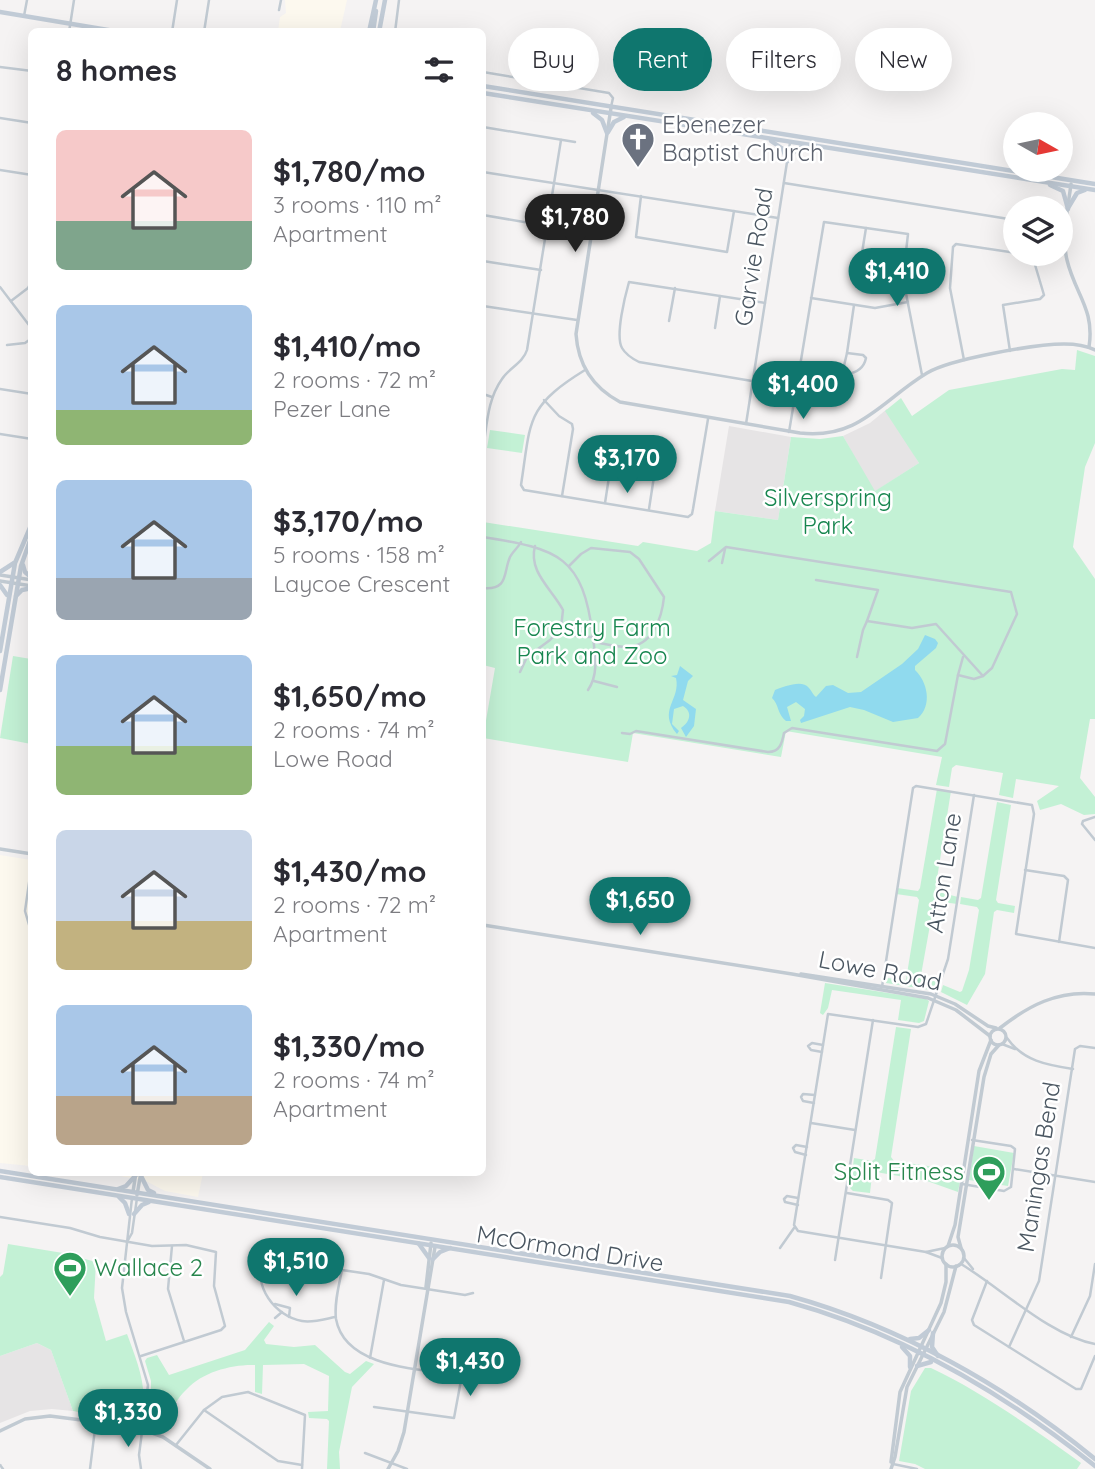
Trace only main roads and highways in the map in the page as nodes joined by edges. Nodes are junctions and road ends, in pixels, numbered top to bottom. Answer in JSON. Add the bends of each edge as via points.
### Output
{"nodes":[{"id":1,"x":385,"y":0,"type":"edge"},
{"id":2,"x":376,"y":2,"type":"edge"},
{"id":3,"x":0,"y":12,"type":"edge"},
{"id":4,"x":95,"y":28,"type":"edge"},
{"id":5,"x":372,"y":28,"type":"edge"},
{"id":6,"x":380,"y":28,"type":"edge"},
{"id":7,"x":486,"y":87,"type":"edge"},
{"id":8,"x":486,"y":94,"type":"edge"},
{"id":9,"x":589,"y":111,"type":"junction"},
{"id":10,"x":610,"y":111,"type":"junction"},
{"id":11,"x":625,"y":117,"type":"junction"},
{"id":12,"x":767,"y":139,"type":"junction"},
{"id":13,"x":791,"y":140,"type":"junction"},
{"id":14,"x":806,"y":145,"type":"junction"},
{"id":15,"x":1003,"y":176,"type":"edge"},
{"id":16,"x":1042,"y":182,"type":"joint"},
{"id":17,"x":1071,"y":183,"type":"junction"},
{"id":18,"x":1095,"y":184,"type":"edge"},
{"id":19,"x":1092,"y":190,"type":"edge"},
{"id":20,"x":28,"y":532,"type":"edge"},
{"id":21,"x":28,"y":545,"type":"edge"},
{"id":22,"x":22,"y":559,"type":"junction"},
{"id":23,"x":15,"y":563,"type":"junction"},
{"id":24,"x":0,"y":573,"type":"edge"},
{"id":25,"x":28,"y":575,"type":"edge"},
{"id":26,"x":15,"y":580,"type":"junction"},
{"id":27,"x":0,"y":583,"type":"edge"},
{"id":28,"x":28,"y":588,"type":"edge"},
{"id":29,"x":15,"y":597,"type":"junction"},
{"id":30,"x":8,"y":601,"type":"junction"},
{"id":31,"x":0,"y":651,"type":"edge"},
{"id":32,"x":0,"y":690,"type":"edge"},
{"id":33,"x":0,"y":1171,"type":"edge"},
{"id":34,"x":28,"y":1175,"type":"edge"},
{"id":35,"x":32,"y":1176,"type":"edge"},
{"id":36,"x":136,"y":1176,"type":"edge"},
{"id":37,"x":139,"y":1176,"type":"edge"},
{"id":38,"x":0,"y":1177,"type":"edge"},
{"id":39,"x":39,"y":1177,"type":"junction"},
{"id":40,"x":29,"y":1181,"type":"junction"},
{"id":41,"x":116,"y":1192,"type":"junction"},
{"id":42,"x":157,"y":1198,"type":"junction"},
{"id":43,"x":433,"y":1242,"type":"junction"},
{"id":44,"x":419,"y":1243,"type":"junction"},
{"id":45,"x":450,"y":1248,"type":"junction"},
{"id":46,"x":902,"y":1338,"type":"junction"},
{"id":47,"x":896,"y":1342,"type":"junction"},
{"id":48,"x":921,"y":1351,"type":"junction"},
{"id":49,"x":942,"y":1359,"type":"junction"},
{"id":50,"x":936,"y":1363,"type":"junction"},
{"id":51,"x":917,"y":1366,"type":"road end"},
{"id":52,"x":910,"y":1367,"type":"road end"},
{"id":53,"x":1095,"y":1459,"type":"edge"},
{"id":54,"x":1095,"y":1466,"type":"edge"}],
"edges":[{"from":1,"to":6,"type":"main road"},
{"from":2,"to":5,"type":"main road"},
{"from":3,"to":4,"type":"main road"},
{"from":7,"to":10,"type":"main road"},
{"from":8,"to":9,"type":"main road"},
{"from":9,"to":10,"type":"main road"},
{"from":9,"to":11,"type":"main road","via":[[603,120],[607,133],[614,122]]},
{"from":10,"to":11,"type":"main road"},
{"from":10,"to":13,"type":"main road"},
{"from":11,"to":12,"type":"main road"},
{"from":12,"to":13,"type":"main road"},
{"from":12,"to":14,"type":"main road","via":[[783,149],[787,162],[795,150]]},
{"from":13,"to":14,"type":"main road"},
{"from":13,"to":17,"type":"main road"},
{"from":14,"to":15,"type":"main road"},
{"from":16,"to":17,"type":"main road"},
{"from":16,"to":19,"type":"main road","via":[[1063,191],[1068,209],[1077,193]]},
{"from":17,"to":18,"type":"main road"},
{"from":17,"to":19,"type":"main road"},
{"from":20,"to":23,"type":"main road"},
{"from":21,"to":22,"type":"main road"},
{"from":22,"to":25,"type":"main road"},
{"from":22,"to":26,"type":"main road"},
{"from":23,"to":24,"type":"main road"},
{"from":23,"to":26,"type":"main road"},
{"from":26,"to":29,"type":"main road"},
{"from":26,"to":30,"type":"main road"},
{"from":27,"to":30,"type":"main road"},
{"from":28,"to":29,"type":"main road"},
{"from":29,"to":32,"type":"main road"},
{"from":30,"to":31,"type":"main road"},
{"from":33,"to":34,"type":"main road","name":"McOrmond Drive"},
{"from":35,"to":39,"type":"main road","name":"McOrmond Drive"},
{"from":36,"to":41,"type":"main road"},
{"from":37,"to":42,"type":"main road"},
{"from":38,"to":40,"type":"main road","name":"McOrmond Drive"},
{"from":39,"to":40,"type":"main road"},
{"from":39,"to":41,"type":"main road","name":"McOrmond Drive"},
{"from":40,"to":41,"type":"main road","name":"McOrmond Drive"},
{"from":41,"to":42,"type":"main road","name":"McOrmond Drive"},
{"from":41,"to":42,"type":"main road","via":[[132,1214]]},
{"from":42,"to":43,"type":"main road","name":"McOrmond Drive"},
{"from":42,"to":44,"type":"main road","name":"McOrmond Drive"},
{"from":43,"to":44,"type":"main road","name":"McOrmond Drive"},
{"from":43,"to":45,"type":"main road","name":"McOrmond Drive"},
{"from":43,"to":46,"type":"main road","name":"McOrmond Drive","via":[[790,1296],[835,1308]]},
{"from":44,"to":45,"type":"main road","via":[[431,1259]]},
{"from":45,"to":47,"type":"main road","name":"McOrmond Drive","via":[[789,1302],[832,1314]]},
{"from":46,"to":48,"type":"main road","name":"McOrmond Drive"},
{"from":46,"to":49,"type":"main road","via":[[917,1339],[931,1332],[932,1347]]},
{"from":47,"to":48,"type":"main road","name":"McOrmond Drive"},
{"from":47,"to":52,"type":"main road","via":[[908,1353]]},
{"from":48,"to":49,"type":"main road","name":"McOrmond Drive"},
{"from":48,"to":50,"type":"main road","name":"McOrmond Drive"},
{"from":49,"to":53,"type":"main road","name":"McOrmond Drive","via":[[985,1381]]},
{"from":50,"to":51,"type":"main road"},
{"from":50,"to":54,"type":"main road","name":"McOrmond Drive","via":[[980,1385]]}]}
